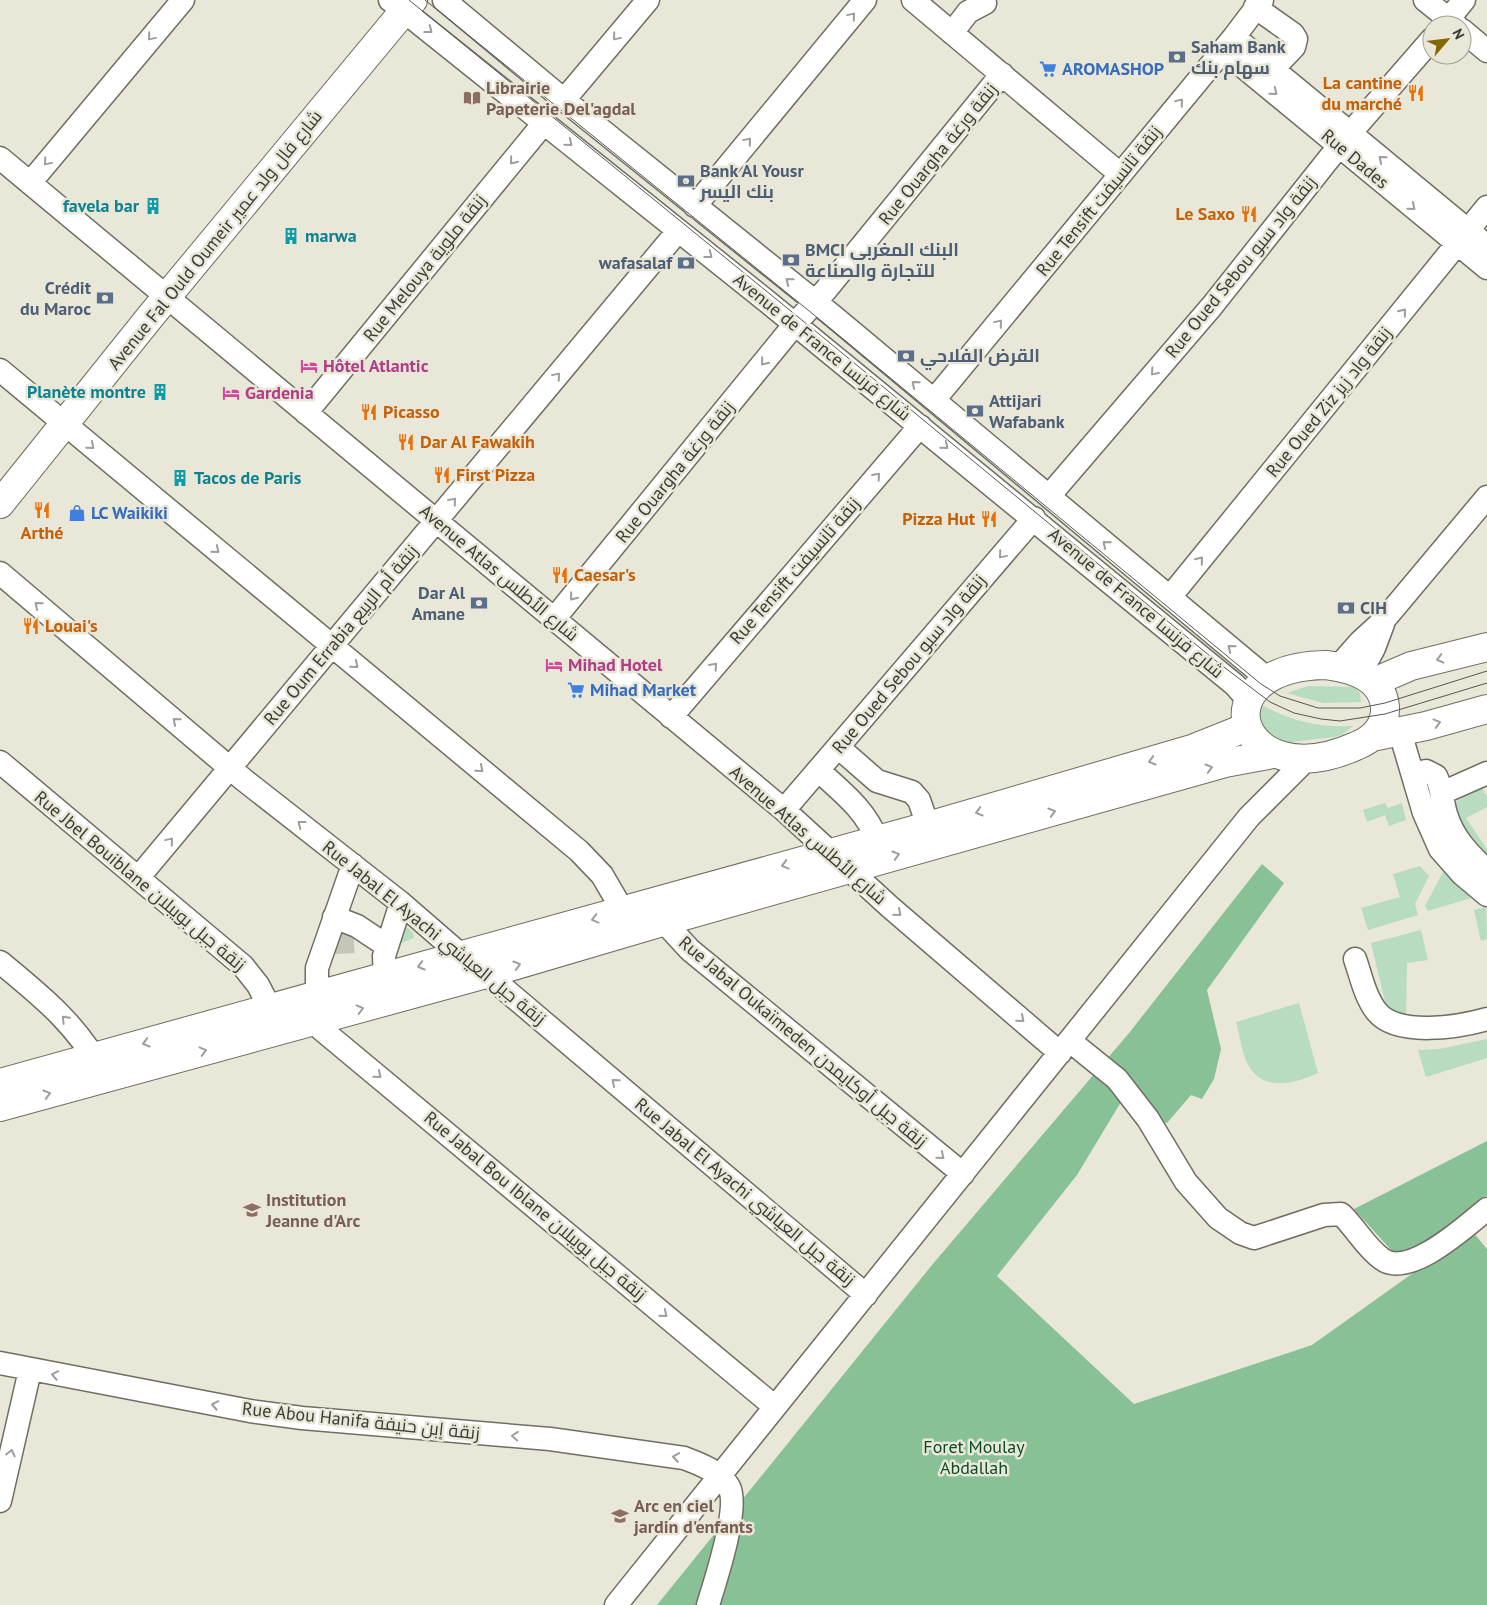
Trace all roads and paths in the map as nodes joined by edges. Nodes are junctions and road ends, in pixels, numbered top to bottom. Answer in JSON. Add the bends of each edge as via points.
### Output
{"nodes":[{"id":1,"x":183,"y":0,"type":"edge"},
{"id":2,"x":444,"y":0,"type":"edge"},
{"id":3,"x":648,"y":0,"type":"edge"},
{"id":4,"x":865,"y":0,"type":"edge"},
{"id":5,"x":913,"y":0,"type":"edge"},
{"id":6,"x":1425,"y":0,"type":"edge"},
{"id":7,"x":1464,"y":0,"type":"edge"},
{"id":8,"x":985,"y":3,"type":"dead end"},
{"id":9,"x":402,"y":4,"type":"edge"},
{"id":10,"x":1258,"y":4,"type":"edge"},
{"id":11,"x":1442,"y":15,"type":"edge"},
{"id":12,"x":1457,"y":15,"type":"edge"},
{"id":13,"x":952,"y":33,"type":"junction"},
{"id":14,"x":1472,"y":40,"type":"edge"},
{"id":15,"x":1228,"y":44,"type":"junction"},
{"id":16,"x":1422,"y":51,"type":"edge"},
{"id":17,"x":1487,"y":51,"type":"edge"},
{"id":18,"x":1274,"y":68,"type":"junction"},
{"id":19,"x":1002,"y":74,"type":"junction"},
{"id":20,"x":564,"y":100,"type":"junction"},
{"id":21,"x":544,"y":123,"type":"junction"},
{"id":22,"x":1345,"y":140,"type":"junction"},
{"id":23,"x":0,"y":158,"type":"edge"},
{"id":24,"x":1120,"y":174,"type":"junction"},
{"id":25,"x":30,"y":183,"type":"junction"},
{"id":26,"x":695,"y":206,"type":"junction"},
{"id":27,"x":1487,"y":207,"type":"edge"},
{"id":28,"x":678,"y":231,"type":"junction"},
{"id":29,"x":1463,"y":238,"type":"junction"},
{"id":30,"x":1487,"y":246,"type":"edge"},
{"id":31,"x":1487,"y":268,"type":"edge"},
{"id":32,"x":167,"y":297,"type":"junction"},
{"id":33,"x":816,"y":302,"type":"junction"},
{"id":34,"x":795,"y":324,"type":"junction"},
{"id":35,"x":0,"y":370,"type":"edge"},
{"id":36,"x":934,"y":400,"type":"junction"},
{"id":37,"x":306,"y":412,"type":"junction"},
{"id":38,"x":65,"y":424,"type":"junction"},
{"id":39,"x":920,"y":426,"type":"junction"},
{"id":40,"x":1049,"y":496,"type":"junction"},
{"id":41,"x":1487,"y":498,"type":"edge"},
{"id":42,"x":0,"y":504,"type":"edge"},
{"id":43,"x":1034,"y":518,"type":"junction"},
{"id":44,"x":436,"y":521,"type":"junction"},
{"id":45,"x":0,"y":573,"type":"edge"},
{"id":46,"x":1170,"y":597,"type":"junction"},
{"id":47,"x":554,"y":619,"type":"junction"},
{"id":48,"x":332,"y":646,"type":"junction"},
{"id":49,"x":1487,"y":647,"type":"edge"},
{"id":50,"x":1357,"y":674,"type":"junction"},
{"id":51,"x":1268,"y":680,"type":"junction"},
{"id":52,"x":1248,"y":700,"type":"junction"},
{"id":53,"x":1487,"y":709,"type":"edge"},
{"id":54,"x":671,"y":717,"type":"junction"},
{"id":55,"x":1247,"y":727,"type":"junction"},
{"id":56,"x":1400,"y":732,"type":"junction"},
{"id":57,"x":1372,"y":737,"type":"junction"},
{"id":58,"x":838,"y":747,"type":"junction"},
{"id":59,"x":1288,"y":756,"type":"junction"},
{"id":60,"x":0,"y":762,"type":"edge"},
{"id":61,"x":231,"y":768,"type":"junction"},
{"id":62,"x":818,"y":770,"type":"junction"},
{"id":63,"x":1413,"y":773,"type":"junction"},
{"id":64,"x":1487,"y":773,"type":"edge"},
{"id":65,"x":877,"y":781,"type":"junction"},
{"id":66,"x":1442,"y":793,"type":"junction"},
{"id":67,"x":857,"y":806,"type":"junction"},
{"id":68,"x":784,"y":810,"type":"junction"},
{"id":69,"x":928,"y":826,"type":"junction"},
{"id":70,"x":877,"y":840,"type":"junction"},
{"id":71,"x":840,"y":860,"type":"junction"},
{"id":72,"x":353,"y":865,"type":"junction"},
{"id":73,"x":1487,"y":871,"type":"edge"},
{"id":74,"x":138,"y":878,"type":"junction"},
{"id":75,"x":1487,"y":895,"type":"edge"},
{"id":76,"x":401,"y":903,"type":"junction"},
{"id":77,"x":623,"y":911,"type":"junction"},
{"id":78,"x":656,"y":912,"type":"junction"},
{"id":79,"x":334,"y":917,"type":"junction"},
{"id":80,"x":383,"y":942,"type":"junction"},
{"id":81,"x":338,"y":943,"type":"junction"},
{"id":82,"x":461,"y":955,"type":"junction"},
{"id":83,"x":1355,"y":959,"type":"dead end"},
{"id":84,"x":0,"y":962,"type":"edge"},
{"id":85,"x":486,"y":974,"type":"junction"},
{"id":86,"x":385,"y":977,"type":"junction"},
{"id":87,"x":311,"y":1006,"type":"junction"},
{"id":88,"x":270,"y":1008,"type":"junction"},
{"id":89,"x":1487,"y":1020,"type":"edge"},
{"id":90,"x":1065,"y":1047,"type":"junction"},
{"id":91,"x":100,"y":1067,"type":"junction"},
{"id":92,"x":0,"y":1083,"type":"edge"},
{"id":93,"x":0,"y":1107,"type":"edge"},
{"id":94,"x":963,"y":1174,"type":"junction"},
{"id":95,"x":1487,"y":1209,"type":"edge"},
{"id":96,"x":866,"y":1295,"type":"junction"},
{"id":97,"x":0,"y":1363,"type":"edge"},
{"id":98,"x":30,"y":1370,"type":"junction"},
{"id":99,"x":775,"y":1407,"type":"junction"},
{"id":100,"x":720,"y":1477,"type":"junction"},
{"id":101,"x":0,"y":1501,"type":"edge"},
{"id":102,"x":616,"y":1605,"type":"edge"},
{"id":103,"x":708,"y":1605,"type":"edge"}],
"edges":[{"from":1,"to":25,"type":"street","one_way":true},
{"from":2,"to":20,"type":"street","name":"Avenue de France شارع فرنسا"},
{"from":3,"to":20,"type":"street","one_way":true},
{"from":26,"to":4,"type":"street","one_way":true},
{"from":5,"to":13,"type":"street"},
{"from":6,"to":11,"type":"street"},
{"from":7,"to":12,"type":"street"},
{"from":8,"to":13,"type":"street","via":[[968,12]]},
{"from":9,"to":21,"type":"street","name":"Avenue de France شارع فرنسا","one_way":true},
{"from":9,"to":32,"type":"main road","name":"Avenue Fal Ould Oumeir شارع فال ولد عمير"},
{"from":10,"to":15,"type":"street","name":"Rue Tensift زنقة تانسيفت"},
{"from":10,"to":18,"type":"street","via":[[1296,39],[1294,47]]},
{"from":13,"to":19,"type":"street"},
{"from":14,"to":17,"type":"street"},
{"from":15,"to":18,"type":"street","name":"Rue Dades"},
{"from":15,"to":22,"type":"street","name":"Rue Dades","one_way":true},
{"from":24,"to":15,"type":"street","name":"Rue Tensift زنقة تانسيفت","one_way":true},
{"from":16,"to":22,"type":"street","name":"Rue Oued Sebou زنقة واد سبو"},
{"from":18,"to":22,"type":"street","name":"Rue Dades"},
{"from":19,"to":24,"type":"street"},
{"from":19,"to":33,"type":"street","name":"Rue Ouargha زنقة ورغة"},
{"from":20,"to":26,"type":"street","name":"Avenue de France شارع فرنسا"},
{"from":21,"to":28,"type":"street","name":"Avenue de France شارع فرنسا","one_way":true},
{"from":21,"to":37,"type":"street","name":"Rue Melouya زنقة ملوية","one_way":true},
{"from":22,"to":29,"type":"street","name":"Rue Dades"},
{"from":22,"to":40,"type":"street","name":"Rue Oued Sebou زنقة واد سبو","one_way":true,"via":[[1212,306]]},
{"from":23,"to":25,"type":"street","name":"Avenue Atlas شارع الأطلس"},
{"from":36,"to":24,"type":"street","name":"Rue Tensift زنقة تانسيفت","one_way":true},
{"from":25,"to":32,"type":"street","name":"Avenue Atlas شارع الأطلس"},
{"from":33,"to":26,"type":"street","name":"Avenue de France شارع فرنسا","one_way":true},
{"from":27,"to":29,"type":"street","name":"Rue Oued Ziz زنقة واد زيز"},
{"from":28,"to":34,"type":"street","name":"Avenue de France شارع فرنسا","one_way":true},
{"from":44,"to":28,"type":"street","name":"Rue Oum Errabia زنقة أم الربيع","one_way":true},
{"from":29,"to":30,"type":"street","name":"Rue Dades"},
{"from":29,"to":31,"type":"street","name":"Rue Dades"},
{"from":46,"to":29,"type":"street","name":"Rue Oued Ziz زنقة واد زيز","one_way":true},
{"from":32,"to":37,"type":"street","name":"Avenue Atlas شارع الأطلس"},
{"from":32,"to":38,"type":"main road","name":"Avenue Fal Ould Oumeir شارع فال ولد عمير"},
{"from":33,"to":34,"type":"street","name":"Rue Ouargha زنقة ورغة"},
{"from":36,"to":33,"type":"street","name":"Avenue de France شارع فرنسا","one_way":true},
{"from":34,"to":39,"type":"street","name":"Avenue de France شارع فرنسا"},
{"from":34,"to":47,"type":"street","name":"Rue Ouargha زنقة ورغة","one_way":true},
{"from":35,"to":38,"type":"street"},
{"from":36,"to":40,"type":"street","name":"Avenue de France شارع فرنسا"},
{"from":37,"to":44,"type":"street","name":"Avenue Atlas شارع الأطلس"},
{"from":38,"to":42,"type":"main road","name":"Avenue Fal Ould Oumeir شارع فال ولد عمير"},
{"from":38,"to":48,"type":"street","one_way":true},
{"from":39,"to":43,"type":"street","name":"Avenue de France شارع فرنسا","one_way":true},
{"from":54,"to":39,"type":"street","name":"Rue Tensift زنقة تانسيفت","one_way":true},
{"from":46,"to":40,"type":"street","name":"Avenue de France شارع فرنسا","one_way":true},
{"from":41,"to":50,"type":"street","via":[[1384,620],[1374,648]]},
{"from":43,"to":52,"type":"street","name":"Avenue de France شارع فرنسا","via":[[1235,685]]},
{"from":43,"to":58,"type":"street","name":"Rue Oued Sebou زنقة واد سبو","one_way":true},
{"from":44,"to":47,"type":"street","name":"Avenue Atlas شارع الأطلس"},
{"from":44,"to":48,"type":"street","name":"Rue Oum Errabia زنقة أم الربيع"},
{"from":61,"to":45,"type":"street","name":"Rue Jabal El Ayachi زنقة جبل العياشي","one_way":true},
{"from":51,"to":46,"type":"street","name":"Avenue de France شارع فرنسا","one_way":true},
{"from":47,"to":54,"type":"street","name":"Avenue Atlas شارع الأطلس"},
{"from":48,"to":61,"type":"street","name":"Rue Oum Errabia زنقة أم الربيع"},
{"from":48,"to":77,"type":"street","one_way":true,"via":[[585,857],[612,888]]},
{"from":49,"to":50,"type":"main road","one_way":true,"via":[[1411,666]]},
{"from":50,"to":51,"type":"main road","via":[[1303,667]]},
{"from":50,"to":57,"type":"main road","via":[[1383,695],[1383,723]]},
{"from":51,"to":52,"type":"main road","via":[[1257,687]]},
{"from":52,"to":55,"type":"main road"},
{"from":56,"to":53,"type":"main road","one_way":true},
{"from":54,"to":68,"type":"street","name":"Avenue Atlas شارع الأطلس"},
{"from":55,"to":59,"type":"main road","via":[[1254,740]]},
{"from":55,"to":69,"type":"main road","one_way":true,"via":[[1200,747]]},
{"from":56,"to":57,"type":"main road"},
{"from":56,"to":63,"type":"street"},
{"from":57,"to":59,"type":"main road","via":[[1348,750]]},
{"from":58,"to":62,"type":"street","name":"Rue Oued Sebou زنقة واد سبو"},
{"from":58,"to":65,"type":"street"},
{"from":71,"to":59,"type":"main road","one_way":true,"via":[[1225,763]]},
{"from":59,"to":90,"type":"street","via":[[1249,817]]},
{"from":60,"to":74,"type":"street","name":"Rue Jbel Bouiblane زنقة جبل بويبلان"},
{"from":72,"to":61,"type":"street","name":"Rue Jabal El Ayachi زنقة جبل العياشي","one_way":true},
{"from":74,"to":61,"type":"street","name":"Rue Oum Errabia زنقة أم الربيع","one_way":true},
{"from":62,"to":67,"type":"street"},
{"from":62,"to":68,"type":"street","name":"Rue Oued Sebou زنقة واد سبو"},
{"from":63,"to":66,"type":"street","via":[[1431,772]]},
{"from":63,"to":75,"type":"street","via":[[1424,813],[1440,849]]},
{"from":64,"to":66,"type":"street"},
{"from":65,"to":67,"type":"street"},
{"from":65,"to":69,"type":"street","via":[[912,792],[919,800]]},
{"from":66,"to":73,"type":"street","via":[[1456,837]]},
{"from":67,"to":70,"type":"street","via":[[866,816]]},
{"from":68,"to":71,"type":"street","name":"Avenue Atlas شارع الأطلس"},
{"from":69,"to":70,"type":"main road"},
{"from":70,"to":71,"type":"main road"},
{"from":71,"to":78,"type":"main road"},
{"from":71,"to":90,"type":"street","name":"Avenue Atlas شارع الأطلس","one_way":true,"via":[[890,907]]},
{"from":72,"to":76,"type":"street","name":"Rue Jabal El Ayachi زنقة جبل العياشي"},
{"from":72,"to":79,"type":"street"},
{"from":74,"to":88,"type":"street","name":"Rue Jbel Bouiblane زنقة جبل بويبلان","via":[[243,966]]},
{"from":76,"to":80,"type":"street"},
{"from":76,"to":82,"type":"street","name":"Rue Jabal El Ayachi زنقة جبل العياشي"},
{"from":77,"to":78,"type":"main road"},
{"from":77,"to":82,"type":"main road","one_way":true},
{"from":85,"to":78,"type":"main road","one_way":true},
{"from":78,"to":94,"type":"street","name":"Rue Jabal Oukaïmeden زنقة جبل أوكايمدن","one_way":true,"via":[[690,950]]},
{"from":79,"to":80,"type":"street","via":[[358,926]]},
{"from":79,"to":81,"type":"street"},
{"from":80,"to":81,"type":"street"},
{"from":80,"to":86,"type":"street"},
{"from":81,"to":87,"type":"street","via":[[315,978]]},
{"from":82,"to":85,"type":"street","name":"Rue Jabal El Ayachi زنقة جبل العياشي"},
{"from":82,"to":86,"type":"main road","one_way":true},
{"from":83,"to":89,"type":"street","via":[[1369,999],[1378,1013],[1389,1021],[1413,1028]]},
{"from":91,"to":84,"type":"street","one_way":true,"via":[[63,1016]]},
{"from":87,"to":85,"type":"main road","one_way":true},
{"from":96,"to":85,"type":"street","name":"Rue Jabal El Ayachi زنقة جبل العياشي","one_way":true},
{"from":86,"to":87,"type":"main road"},
{"from":87,"to":88,"type":"main road"},
{"from":91,"to":87,"type":"main road","one_way":true},
{"from":87,"to":99,"type":"street","name":"Rue Jabal Bou Iblane زنقة جبل بويبلان","one_way":true},
{"from":88,"to":91,"type":"main road","one_way":true},
{"from":90,"to":94,"type":"street"},
{"from":90,"to":95,"type":"street","name":"Avenue Atlas شارع الأطلس","via":[[1117,1079],[1148,1119],[1186,1182],[1218,1218],[1240,1233],[1254,1238],[1324,1215],[1341,1214],[1367,1247],[1384,1261],[1400,1264],[1422,1257]]},
{"from":91,"to":92,"type":"main road"},
{"from":93,"to":91,"type":"main road","one_way":true},
{"from":94,"to":96,"type":"street"},
{"from":96,"to":99,"type":"street"},
{"from":97,"to":98,"type":"street","name":"Rue Abou Hanifa زنقة اٍبن حنيفة"},
{"from":100,"to":98,"type":"street","name":"Rue Abou Hanifa زنقة اٍبن حنيفة","one_way":true,"via":[[701,1464],[668,1455],[550,1439],[276,1415]]},
{"from":101,"to":98,"type":"street","one_way":true},
{"from":99,"to":100,"type":"street"},
{"from":100,"to":102,"type":"street"},
{"from":100,"to":103,"type":"street","via":[[729,1487],[732,1505]]}]}
